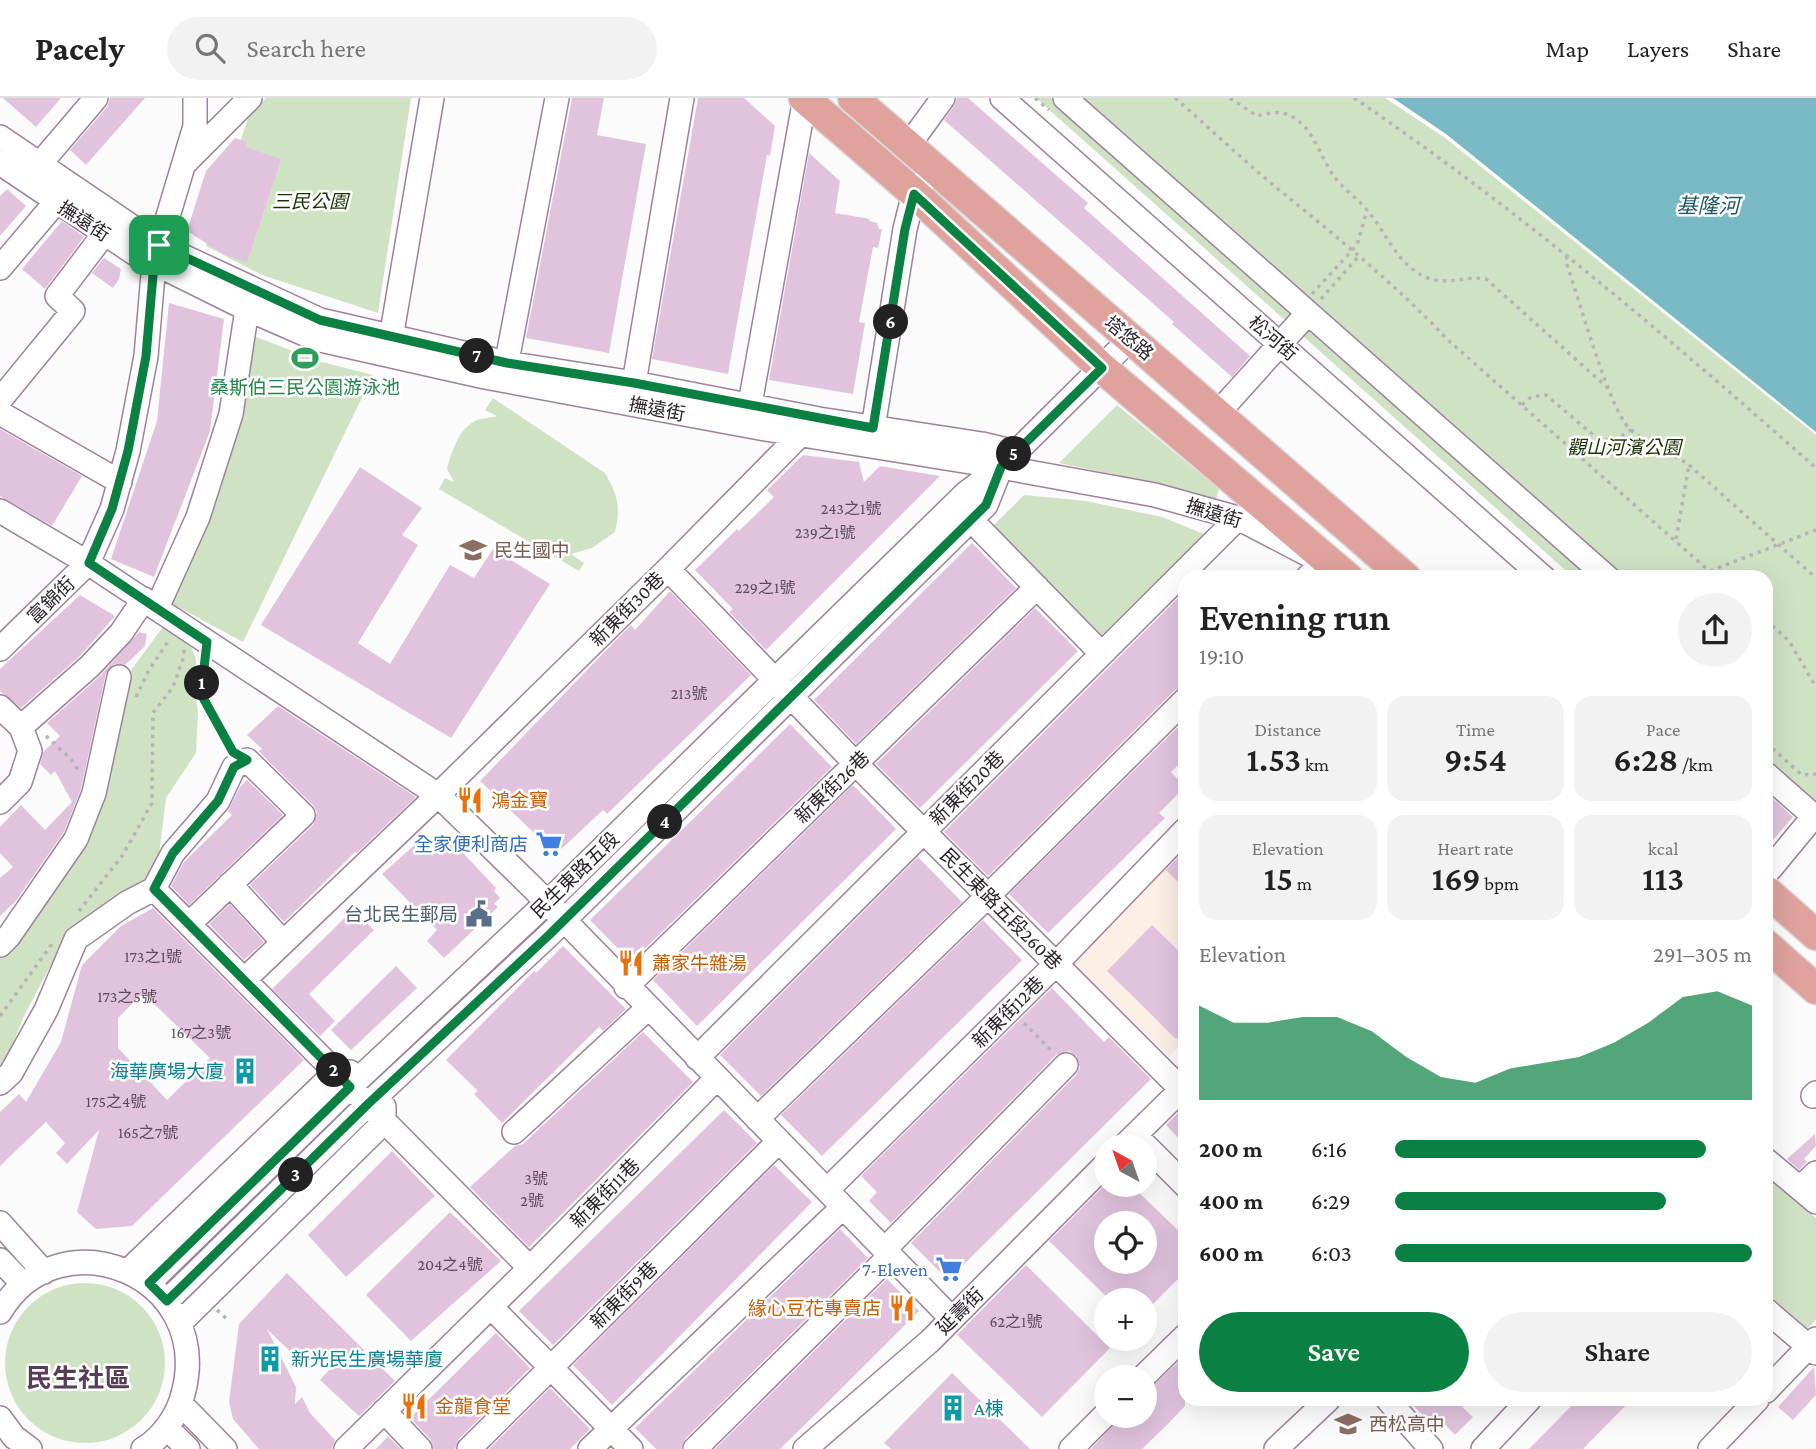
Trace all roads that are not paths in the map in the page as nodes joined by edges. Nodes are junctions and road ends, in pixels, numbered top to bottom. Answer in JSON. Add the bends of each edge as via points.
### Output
{"nodes":[{"id":1,"x":96,"y":98,"type":"edge"},
{"id":2,"x":195,"y":98,"type":"edge"},
{"id":3,"x":250,"y":98,"type":"edge"},
{"id":4,"x":432,"y":98,"type":"edge"},
{"id":5,"x":557,"y":98,"type":"edge"},
{"id":6,"x":682,"y":98,"type":"edge"},
{"id":7,"x":804,"y":98,"type":"edge"},
{"id":8,"x":853,"y":98,"type":"edge"},
{"id":9,"x":943,"y":98,"type":"edge"},
{"id":10,"x":1002,"y":98,"type":"edge"},
{"id":11,"x":1065,"y":98,"type":"edge"},
{"id":12,"x":0,"y":137,"type":"edge"},
{"id":13,"x":908,"y":146,"type":"junction"},
{"id":14,"x":0,"y":163,"type":"edge"},
{"id":15,"x":39,"y":165,"type":"junction"},
{"id":16,"x":182,"y":167,"type":"junction"},
{"id":17,"x":934,"y":169,"type":"junction"},
{"id":18,"x":914,"y":194,"type":"junction"},
{"id":19,"x":55,"y":202,"type":"junction"},
{"id":20,"x":104,"y":234,"type":"junction"},
{"id":21,"x":157,"y":254,"type":"junction"},
{"id":22,"x":0,"y":268,"type":"edge"},
{"id":23,"x":247,"y":309,"type":"junction"},
{"id":24,"x":1305,"y":310,"type":"junction"},
{"id":25,"x":391,"y":338,"type":"junction"},
{"id":26,"x":1129,"y":340,"type":"junction"},
{"id":27,"x":1280,"y":344,"type":"junction"},
{"id":28,"x":1102,"y":368,"type":"junction"},
{"id":29,"x":505,"y":372,"type":"junction"},
{"id":30,"x":634,"y":383,"type":"junction"},
{"id":31,"x":0,"y":400,"type":"edge"},
{"id":32,"x":750,"y":404,"type":"junction"},
{"id":33,"x":0,"y":413,"type":"edge"},
{"id":34,"x":1217,"y":414,"type":"junction"},
{"id":35,"x":802,"y":425,"type":"junction"},
{"id":36,"x":873,"y":428,"type":"junction"},
{"id":37,"x":765,"y":429,"type":"junction"},
{"id":38,"x":1008,"y":459,"type":"junction"},
{"id":39,"x":120,"y":482,"type":"junction"},
{"id":40,"x":0,"y":512,"type":"edge"},
{"id":41,"x":1238,"y":518,"type":"junction"},
{"id":42,"x":981,"y":530,"type":"dead end"},
{"id":43,"x":89,"y":563,"type":"junction"},
{"id":44,"x":668,"y":569,"type":"junction"},
{"id":45,"x":1186,"y":570,"type":"edge"},
{"id":46,"x":1328,"y":570,"type":"edge"},
{"id":47,"x":1328,"y":570,"type":"edge"},
{"id":48,"x":1397,"y":570,"type":"edge"},
{"id":49,"x":1535,"y":570,"type":"edge"},
{"id":50,"x":1599,"y":570,"type":"edge"},
{"id":51,"x":1178,"y":578,"type":"edge"},
{"id":52,"x":1037,"y":587,"type":"junction"},
{"id":53,"x":150,"y":603,"type":"junction"},
{"id":54,"x":0,"y":649,"type":"edge"},
{"id":55,"x":1102,"y":654,"type":"junction"},
{"id":56,"x":119,"y":677,"type":"dead end"},
{"id":57,"x":775,"y":681,"type":"junction"},
{"id":58,"x":792,"y":698,"type":"junction"},
{"id":59,"x":0,"y":707,"type":"edge"},
{"id":60,"x":1178,"y":707,"type":"edge"},
{"id":61,"x":22,"y":731,"type":"junction"},
{"id":62,"x":856,"y":764,"type":"junction"},
{"id":63,"x":1773,"y":780,"type":"edge"},
{"id":64,"x":438,"y":795,"type":"junction"},
{"id":65,"x":0,"y":802,"type":"edge"},
{"id":66,"x":1815,"y":817,"type":"edge"},
{"id":67,"x":923,"y":832,"type":"junction"},
{"id":68,"x":1178,"y":837,"type":"edge"},
{"id":69,"x":1773,"y":866,"type":"edge"},
{"id":70,"x":230,"y":884,"type":"junction"},
{"id":71,"x":154,"y":889,"type":"junction"},
{"id":72,"x":988,"y":896,"type":"junction"},
{"id":73,"x":1773,"y":897,"type":"edge"},
{"id":74,"x":547,"y":903,"type":"junction"},
{"id":75,"x":563,"y":920,"type":"junction"},
{"id":76,"x":189,"y":924,"type":"junction"},
{"id":77,"x":1816,"y":935,"type":"edge"},
{"id":78,"x":283,"y":942,"type":"junction"},
{"id":79,"x":0,"y":945,"type":"edge"},
{"id":80,"x":1773,"y":952,"type":"edge"},
{"id":81,"x":1055,"y":964,"type":"junction"},
{"id":82,"x":244,"y":980,"type":"junction"},
{"id":83,"x":626,"y":987,"type":"junction"},
{"id":84,"x":1816,"y":989,"type":"edge"},
{"id":85,"x":648,"y":1008,"type":"junction"},
{"id":86,"x":697,"y":1058,"type":"junction"},
{"id":87,"x":1066,"y":1065,"type":"road end"},
{"id":88,"x":351,"y":1077,"type":"junction"},
{"id":89,"x":717,"y":1078,"type":"junction"},
{"id":90,"x":1178,"y":1082,"type":"edge"},
{"id":91,"x":0,"y":1083,"type":"edge"},
{"id":92,"x":1178,"y":1092,"type":"edge"},
{"id":93,"x":375,"y":1098,"type":"junction"},
{"id":94,"x":757,"y":1119,"type":"junction"},
{"id":95,"x":384,"y":1121,"type":"junction"},
{"id":96,"x":514,"y":1132,"type":"dead end"},
{"id":97,"x":1136,"y":1134,"type":"edge"},
{"id":98,"x":779,"y":1141,"type":"junction"},
{"id":99,"x":1157,"y":1163,"type":"edge"},
{"id":100,"x":1773,"y":1164,"type":"edge"},
{"id":101,"x":1094,"y":1176,"type":"edge"},
{"id":102,"x":1178,"y":1180,"type":"edge"},
{"id":103,"x":1811,"y":1188,"type":"edge"},
{"id":104,"x":827,"y":1190,"type":"junction"},
{"id":105,"x":843,"y":1207,"type":"junction"},
{"id":106,"x":0,"y":1223,"type":"edge"},
{"id":107,"x":888,"y":1252,"type":"junction"},
{"id":108,"x":0,"y":1260,"type":"edge"},
{"id":109,"x":530,"y":1268,"type":"junction"},
{"id":110,"x":128,"y":1271,"type":"junction"},
{"id":111,"x":44,"y":1272,"type":"junction"},
{"id":112,"x":149,"y":1283,"type":"junction"},
{"id":113,"x":23,"y":1284,"type":"junction"},
{"id":114,"x":167,"y":1301,"type":"junction"},
{"id":115,"x":2,"y":1303,"type":"edge"},
{"id":116,"x":491,"y":1307,"type":"junction"},
{"id":117,"x":1773,"y":1315,"type":"edge"},
{"id":118,"x":952,"y":1319,"type":"junction"},
{"id":119,"x":180,"y":1323,"type":"junction"},
{"id":120,"x":1178,"y":1343,"type":"edge"},
{"id":121,"x":1814,"y":1346,"type":"edge"},
{"id":122,"x":1155,"y":1365,"type":"edge"},
{"id":123,"x":550,"y":1368,"type":"junction"},
{"id":124,"x":1773,"y":1384,"type":"edge"},
{"id":125,"x":181,"y":1404,"type":"junction"},
{"id":126,"x":1322,"y":1406,"type":"edge"},
{"id":127,"x":1393,"y":1406,"type":"edge"},
{"id":128,"x":1523,"y":1406,"type":"edge"},
{"id":129,"x":1751,"y":1406,"type":"edge"},
{"id":130,"x":384,"y":1411,"type":"junction"},
{"id":131,"x":2,"y":1425,"type":"edge"},
{"id":132,"x":1094,"y":1426,"type":"edge"},
{"id":133,"x":166,"y":1427,"type":"junction"},
{"id":134,"x":611,"y":1429,"type":"junction"},
{"id":135,"x":811,"y":1447,"type":"edge"},
{"id":136,"x":25,"y":1448,"type":"edge"},
{"id":137,"x":147,"y":1448,"type":"edge"},
{"id":138,"x":188,"y":1449,"type":"edge"},
{"id":139,"x":225,"y":1449,"type":"edge"},
{"id":140,"x":345,"y":1449,"type":"edge"},
{"id":141,"x":420,"y":1449,"type":"edge"},
{"id":142,"x":469,"y":1449,"type":"edge"},
{"id":143,"x":590,"y":1449,"type":"edge"},
{"id":144,"x":631,"y":1449,"type":"edge"},
{"id":145,"x":695,"y":1449,"type":"edge"},
{"id":146,"x":1071,"y":1449,"type":"edge"},
{"id":147,"x":1276,"y":1449,"type":"edge"},
{"id":148,"x":1431,"y":1449,"type":"edge"},
{"id":149,"x":1483,"y":1449,"type":"edge"},
{"id":150,"x":1710,"y":1449,"type":"edge"}],
"edges":[{"from":1,"to":15,"type":"street"},
{"from":2,"to":16,"type":"street","name":"富錦街","via":[[194,126]]},
{"from":3,"to":16,"type":"street"},
{"from":4,"to":25,"type":"street"},
{"from":5,"to":29,"type":"street"},
{"from":6,"to":30,"type":"street"},
{"from":7,"to":18,"type":"main road","name":"塔悠路"},
{"from":7,"to":32,"type":"street"},
{"from":8,"to":13,"type":"main road","name":"塔悠路"},
{"from":9,"to":13,"type":"street"},
{"from":10,"to":27,"type":"street","name":"松河街"},
{"from":11,"to":24,"type":"street"},
{"from":12,"to":15,"type":"street","name":"撫遠街"},
{"from":13,"to":17,"type":"main road","name":"塔悠路"},
{"from":14,"to":19,"type":"street","name":"撫遠街"},
{"from":15,"to":21,"type":"street","name":"撫遠街"},
{"from":16,"to":21,"type":"street","name":"富錦街"},
{"from":17,"to":18,"type":"street"},
{"from":17,"to":26,"type":"main road","name":"塔悠路"},
{"from":18,"to":28,"type":"main road","name":"塔悠路"},
{"from":18,"to":36,"type":"street"},
{"from":19,"to":20,"type":"street","name":"撫遠街"},
{"from":19,"to":22,"type":"street"},
{"from":20,"to":21,"type":"street","name":"撫遠街"},
{"from":20,"to":31,"type":"street","via":[[57,296],[73,310]]},
{"from":21,"to":23,"type":"street","name":"撫遠街"},
{"from":21,"to":25,"type":"street","name":"撫遠街","via":[[320,320]]},
{"from":21,"to":39,"type":"street","name":"富錦街","via":[[146,356]]},
{"from":23,"to":29,"type":"street","name":"撫遠街","via":[[316,339]]},
{"from":23,"to":53,"type":"street","via":[[231,414],[198,517]]},
{"from":24,"to":27,"type":"street"},
{"from":24,"to":50,"type":"street"},
{"from":25,"to":29,"type":"street","name":"撫遠街"},
{"from":26,"to":28,"type":"street","name":"民生東路五段"},
{"from":26,"to":34,"type":"main road","name":"塔悠路"},
{"from":27,"to":34,"type":"street"},
{"from":27,"to":49,"type":"street","name":"松河街"},
{"from":28,"to":38,"type":"street","name":"民生東路五段"},
{"from":28,"to":46,"type":"main road","name":"塔悠路"},
{"from":29,"to":30,"type":"street","name":"撫遠街"},
{"from":29,"to":37,"type":"street","name":"撫遠街"},
{"from":30,"to":32,"type":"street","name":"撫遠街"},
{"from":32,"to":35,"type":"street","name":"撫遠街"},
{"from":32,"to":37,"type":"street"},
{"from":33,"to":39,"type":"street"},
{"from":34,"to":48,"type":"main road","name":"塔悠路"},
{"from":35,"to":36,"type":"street","name":"撫遠街"},
{"from":35,"to":37,"type":"street","name":"撫遠街"},
{"from":35,"to":38,"type":"street","name":"撫遠街"},
{"from":35,"to":44,"type":"street","name":"新東街30巷"},
{"from":36,"to":38,"type":"street","name":"撫遠街","via":[[982,444]]},
{"from":38,"to":41,"type":"street","name":"撫遠街"},
{"from":38,"to":57,"type":"street","name":"民生東路五段","via":[[966,493]]},
{"from":38,"to":58,"type":"street","name":"民生東路五段","via":[[986,505]]},
{"from":39,"to":43,"type":"street","name":"富錦街"},
{"from":40,"to":43,"type":"street"},
{"from":41,"to":45,"type":"street","name":"新東街20巷"},
{"from":41,"to":47,"type":"street","name":"撫遠街","via":[[1303,551]]},
{"from":42,"to":52,"type":"street"},
{"from":43,"to":53,"type":"street"},
{"from":43,"to":54,"type":"street","name":"富錦街"},
{"from":44,"to":57,"type":"street","name":"民生東路五段260巷"},
{"from":44,"to":64,"type":"street","name":"新東街30巷"},
{"from":51,"to":55,"type":"street","name":"新東街20巷"},
{"from":52,"to":55,"type":"street"},
{"from":52,"to":62,"type":"street","name":"新東街26巷"},
{"from":53,"to":61,"type":"street"},
{"from":53,"to":64,"type":"street"},
{"from":55,"to":67,"type":"street","name":"新東街20巷"},
{"from":56,"to":79,"type":"street","via":[[94,793],[76,839]]},
{"from":57,"to":58,"type":"street","name":"民生東路五段260巷"},
{"from":57,"to":74,"type":"street","name":"民生東路五段"},
{"from":58,"to":62,"type":"street","name":"民生東路五段260巷"},
{"from":58,"to":75,"type":"street","name":"民生東路五段"},
{"from":59,"to":61,"type":"street"},
{"from":60,"to":72,"type":"street"},
{"from":61,"to":65,"type":"street","via":[[30,751],[20,782]]},
{"from":62,"to":67,"type":"street","name":"民生東路五段260巷"},
{"from":62,"to":83,"type":"street","name":"新東街26巷"},
{"from":63,"to":66,"type":"street"},
{"from":64,"to":74,"type":"street"},
{"from":64,"to":78,"type":"street","name":"新東街30巷"},
{"from":66,"to":69,"type":"street"},
{"from":67,"to":72,"type":"street","name":"民生東路五段260巷"},
{"from":67,"to":86,"type":"street","name":"新東街20巷"},
{"from":68,"to":81,"type":"street","name":"新東街12巷"},
{"from":70,"to":71,"type":"street","via":[[303,815],[247,760],[234,767],[218,801],[173,853]]},
{"from":70,"to":76,"type":"street"},
{"from":70,"to":78,"type":"street"},
{"from":71,"to":76,"type":"street"},
{"from":71,"to":91,"type":"street","via":[[76,939],[46,1010],[11,1073]]},
{"from":72,"to":81,"type":"street","name":"民生東路五段260巷"},
{"from":72,"to":94,"type":"street"},
{"from":73,"to":77,"type":"main road"},
{"from":74,"to":75,"type":"street"},
{"from":74,"to":88,"type":"street","name":"民生東路五段"},
{"from":75,"to":83,"type":"street"},
{"from":75,"to":93,"type":"street","name":"民生東路五段"},
{"from":76,"to":82,"type":"street"},
{"from":78,"to":82,"type":"street","name":"新東街30巷"},
{"from":80,"to":84,"type":"main road"},
{"from":81,"to":90,"type":"street","name":"民生東路五段260巷"},
{"from":81,"to":104,"type":"street","name":"新東街12巷"},
{"from":82,"to":88,"type":"street"},
{"from":83,"to":85,"type":"street"},
{"from":85,"to":86,"type":"street"},
{"from":85,"to":96,"type":"street"},
{"from":86,"to":89,"type":"street"},
{"from":87,"to":107,"type":"street"},
{"from":88,"to":93,"type":"street"},
{"from":88,"to":110,"type":"street"},
{"from":88,"to":112,"type":"street","name":"民生東路五段"},
{"from":89,"to":94,"type":"street"},
{"from":89,"to":109,"type":"street","name":"新東街11巷"},
{"from":92,"to":97,"type":"street"},
{"from":93,"to":95,"type":"street"},
{"from":93,"to":114,"type":"street","name":"民生東路五段"},
{"from":94,"to":98,"type":"street"},
{"from":95,"to":109,"type":"street"},
{"from":95,"to":119,"type":"street"},
{"from":98,"to":104,"type":"street"},
{"from":98,"to":123,"type":"street","name":"新東街9巷"},
{"from":99,"to":102,"type":"street"},
{"from":100,"to":103,"type":"street"},
{"from":101,"to":118,"type":"street","name":"延壽街"},
{"from":104,"to":105,"type":"street"},
{"from":105,"to":107,"type":"street"},
{"from":105,"to":134,"type":"street"},
{"from":106,"to":111,"type":"street"},
{"from":107,"to":118,"type":"street"},
{"from":107,"to":145,"type":"street"},
{"from":108,"to":113,"type":"street"},
{"from":109,"to":116,"type":"street","name":"新東街11巷"},
{"from":110,"to":111,"type":"street","via":[[101,1263],[72,1264]]},
{"from":110,"to":112,"type":"street"},
{"from":111,"to":113,"type":"street"},
{"from":112,"to":114,"type":"street"},
{"from":113,"to":115,"type":"street"},
{"from":114,"to":119,"type":"street"},
{"from":116,"to":123,"type":"street"},
{"from":116,"to":130,"type":"street","name":"新東街11巷"},
{"from":117,"to":121,"type":"street"},
{"from":118,"to":135,"type":"street","name":"延壽街"},
{"from":119,"to":125,"type":"street","via":[[188,1350],[188,1378]]},
{"from":120,"to":122,"type":"street"},
{"from":121,"to":124,"type":"street"},
{"from":123,"to":134,"type":"street"},
{"from":123,"to":142,"type":"street","name":"新東街9巷"},
{"from":125,"to":133,"type":"street"},
{"from":125,"to":139,"type":"street"},
{"from":126,"to":147,"type":"street"},
{"from":127,"to":148,"type":"street"},
{"from":128,"to":149,"type":"street"},
{"from":129,"to":150,"type":"street"},
{"from":130,"to":140,"type":"street","name":"新東街11巷"},
{"from":130,"to":141,"type":"street"},
{"from":131,"to":136,"type":"street"},
{"from":132,"to":146,"type":"street"},
{"from":133,"to":137,"type":"street"},
{"from":133,"to":138,"type":"street"},
{"from":134,"to":143,"type":"street"},
{"from":134,"to":144,"type":"street"}]}
